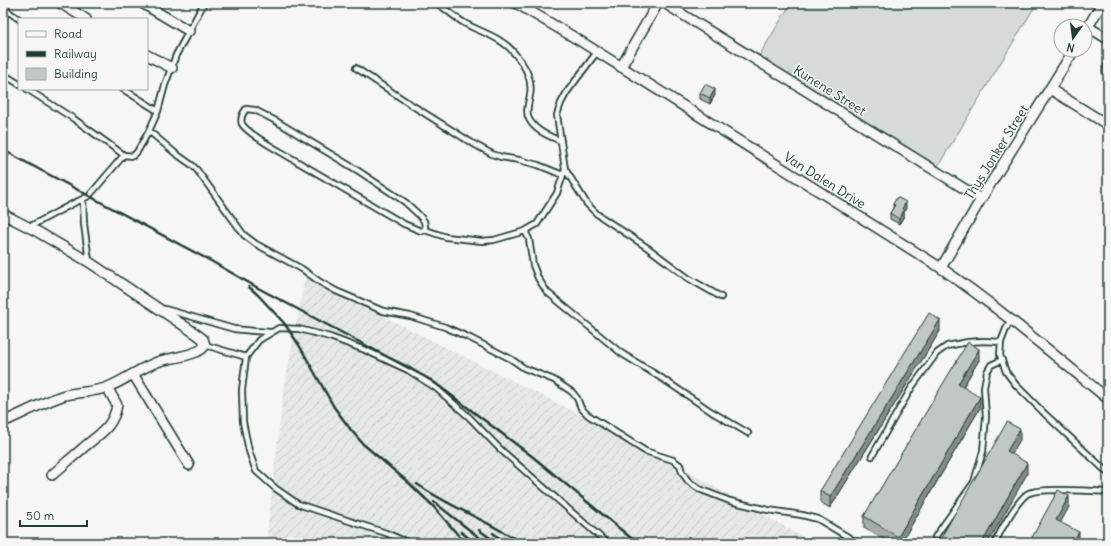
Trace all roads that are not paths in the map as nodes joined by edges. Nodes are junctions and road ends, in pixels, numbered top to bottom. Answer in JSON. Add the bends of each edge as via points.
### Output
{"nodes":[{"id":1,"x":60,"y":3,"type":"edge"},
{"id":2,"x":142,"y":3,"type":"edge"},
{"id":3,"x":204,"y":3,"type":"edge"},
{"id":4,"x":436,"y":3,"type":"edge"},
{"id":5,"x":516,"y":3,"type":"edge"},
{"id":6,"x":658,"y":3,"type":"edge"},
{"id":7,"x":664,"y":3,"type":"edge"},
{"id":8,"x":1102,"y":3,"type":"edge"},
{"id":9,"x":3,"y":8,"type":"edge"},
{"id":10,"x":18,"y":18,"type":"edge"},
{"id":11,"x":84,"y":18,"type":"edge"},
{"id":12,"x":1093,"y":19,"type":"edge"},
{"id":13,"x":189,"y":31,"type":"junction"},
{"id":14,"x":1093,"y":32,"type":"edge"},
{"id":15,"x":1108,"y":39,"type":"edge"},
{"id":16,"x":597,"y":52,"type":"junction"},
{"id":17,"x":148,"y":56,"type":"edge"},
{"id":18,"x":1069,"y":58,"type":"edge"},
{"id":19,"x":621,"y":67,"type":"junction"},
{"id":20,"x":172,"y":68,"type":"junction"},
{"id":21,"x":356,"y":68,"type":"dead end"},
{"id":22,"x":3,"y":74,"type":"edge"},
{"id":23,"x":18,"y":83,"type":"edge"},
{"id":24,"x":1050,"y":89,"type":"junction"},
{"id":25,"x":29,"y":90,"type":"edge"},
{"id":26,"x":125,"y":90,"type":"edge"},
{"id":27,"x":158,"y":111,"type":"junction"},
{"id":28,"x":1108,"y":125,"type":"edge"},
{"id":29,"x":149,"y":131,"type":"junction"},
{"id":30,"x":561,"y":140,"type":"junction"},
{"id":31,"x":124,"y":155,"type":"junction"},
{"id":32,"x":565,"y":169,"type":"junction"},
{"id":33,"x":563,"y":175,"type":"junction"},
{"id":34,"x":83,"y":199,"type":"junction"},
{"id":35,"x":981,"y":199,"type":"junction"},
{"id":36,"x":3,"y":214,"type":"edge"},
{"id":37,"x":29,"y":227,"type":"junction"},
{"id":38,"x":425,"y":230,"type":"junction"},
{"id":39,"x":525,"y":231,"type":"junction"},
{"id":40,"x":90,"y":262,"type":"junction"},
{"id":41,"x":941,"y":268,"type":"junction"},
{"id":42,"x":721,"y":296,"type":"dead end"},
{"id":43,"x":157,"y":307,"type":"junction"},
{"id":44,"x":1011,"y":320,"type":"junction"},
{"id":45,"x":272,"y":332,"type":"junction"},
{"id":46,"x":1001,"y":342,"type":"junction"},
{"id":47,"x":205,"y":345,"type":"junction"},
{"id":48,"x":246,"y":357,"type":"junction"},
{"id":49,"x":1002,"y":360,"type":"junction"},
{"id":50,"x":133,"y":374,"type":"junction"},
{"id":51,"x":107,"y":387,"type":"junction"},
{"id":52,"x":1108,"y":398,"type":"edge"},
{"id":53,"x":3,"y":422,"type":"edge"},
{"id":54,"x":748,"y":433,"type":"dead end"},
{"id":55,"x":872,"y":456,"type":"dead end"},
{"id":56,"x":189,"y":465,"type":"dead end"},
{"id":57,"x":1108,"y":473,"type":"edge"},
{"id":58,"x":52,"y":475,"type":"dead end"},
{"id":59,"x":1108,"y":492,"type":"edge"},
{"id":60,"x":935,"y":537,"type":"dead end"},
{"id":61,"x":409,"y":543,"type":"edge"},
{"id":62,"x":607,"y":543,"type":"edge"},
{"id":63,"x":858,"y":543,"type":"edge"},
{"id":64,"x":995,"y":543,"type":"edge"}],
"edges":[{"from":1,"to":11,"type":"street"},
{"from":2,"to":13,"type":"street"},
{"from":3,"to":13,"type":"lane"},
{"from":4,"to":30,"type":"lane","via":[[466,24],[503,42],[514,53],[526,69],[530,82],[528,118],[542,133]]},
{"from":5,"to":16,"type":"street","name":"Van Dalen Drive"},
{"from":6,"to":19,"type":"street"},
{"from":7,"to":35,"type":"street","name":"Kunene Street"},
{"from":8,"to":12,"type":"street"},
{"from":9,"to":10,"type":"lane"},
{"from":13,"to":20,"type":"lane"},
{"from":14,"to":15,"type":"street"},
{"from":16,"to":19,"type":"street","name":"Van Dalen Drive"},
{"from":16,"to":30,"type":"lane","via":[[561,103],[557,115]]},
{"from":17,"to":20,"type":"street"},
{"from":18,"to":24,"type":"street","name":"Thys Jonker Street"},
{"from":19,"to":41,"type":"street","name":"Van Dalen Drive"},
{"from":20,"to":27,"type":"lane"},
{"from":21,"to":33,"type":"lane","via":[[492,154]]},
{"from":22,"to":23,"type":"lane"},
{"from":24,"to":28,"type":"street"},
{"from":24,"to":35,"type":"street","name":"Thys Jonker Street"},
{"from":25,"to":31,"type":"lane"},
{"from":26,"to":27,"type":"lane"},
{"from":27,"to":29,"type":"lane"},
{"from":29,"to":31,"type":"lane","via":[[133,156]]},
{"from":29,"to":63,"type":"lane","via":[[197,170],[244,235],[320,282],[383,311],[445,327],[524,368],[554,380],[572,392],[588,415],[646,451],[680,465],[688,481],[699,489],[730,501],[818,519]]},
{"from":30,"to":32,"type":"lane"},
{"from":31,"to":34,"type":"lane","via":[[89,196]]},
{"from":32,"to":33,"type":"lane"},
{"from":32,"to":42,"type":"lane","via":[[587,204],[597,214],[688,278]]},
{"from":33,"to":39,"type":"lane","via":[[557,193],[537,224]]},
{"from":34,"to":37,"type":"lane"},
{"from":34,"to":40,"type":"lane"},
{"from":35,"to":41,"type":"street","name":"Thys Jonker Street"},
{"from":36,"to":37,"type":"street"},
{"from":37,"to":40,"type":"street"},
{"from":38,"to":38,"type":"lane","via":[[421,231],[404,224],[274,148],[242,125],[243,113],[246,109],[255,110],[357,170],[405,202],[424,221]]},
{"from":38,"to":39,"type":"lane","via":[[446,237],[482,241]]},
{"from":39,"to":54,"type":"lane","via":[[529,239],[533,265],[548,292],[621,353]]},
{"from":40,"to":43,"type":"street"},
{"from":41,"to":44,"type":"street","name":"Van Dalen Drive"},
{"from":43,"to":45,"type":"lane","via":[[234,329]]},
{"from":43,"to":47,"type":"street","via":[[203,339]]},
{"from":44,"to":46,"type":"lane"},
{"from":44,"to":52,"type":"street","name":"Van Dalen Drive"},
{"from":45,"to":48,"type":"lane","via":[[258,340]]},
{"from":45,"to":62,"type":"lane","via":[[279,328],[299,329],[330,337],[408,370],[436,388]]},
{"from":46,"to":49,"type":"lane"},
{"from":46,"to":55,"type":"lane","via":[[968,342],[947,346],[937,353],[912,387]]},
{"from":47,"to":48,"type":"lane"},
{"from":47,"to":50,"type":"street","via":[[201,350],[160,361]]},
{"from":48,"to":61,"type":"lane","via":[[242,390],[243,422],[256,471],[298,504]]},
{"from":49,"to":57,"type":"lane","via":[[1006,372],[1016,384]]},
{"from":49,"to":60,"type":"lane","via":[[991,366],[987,372],[984,387],[986,417],[983,451],[974,482]]},
{"from":50,"to":51,"type":"street"},
{"from":50,"to":56,"type":"street"},
{"from":51,"to":53,"type":"street","via":[[51,400]]},
{"from":51,"to":58,"type":"street","via":[[117,405],[108,428]]},
{"from":59,"to":64,"type":"lane","via":[[1046,490],[1027,494],[1018,503]]}]}
